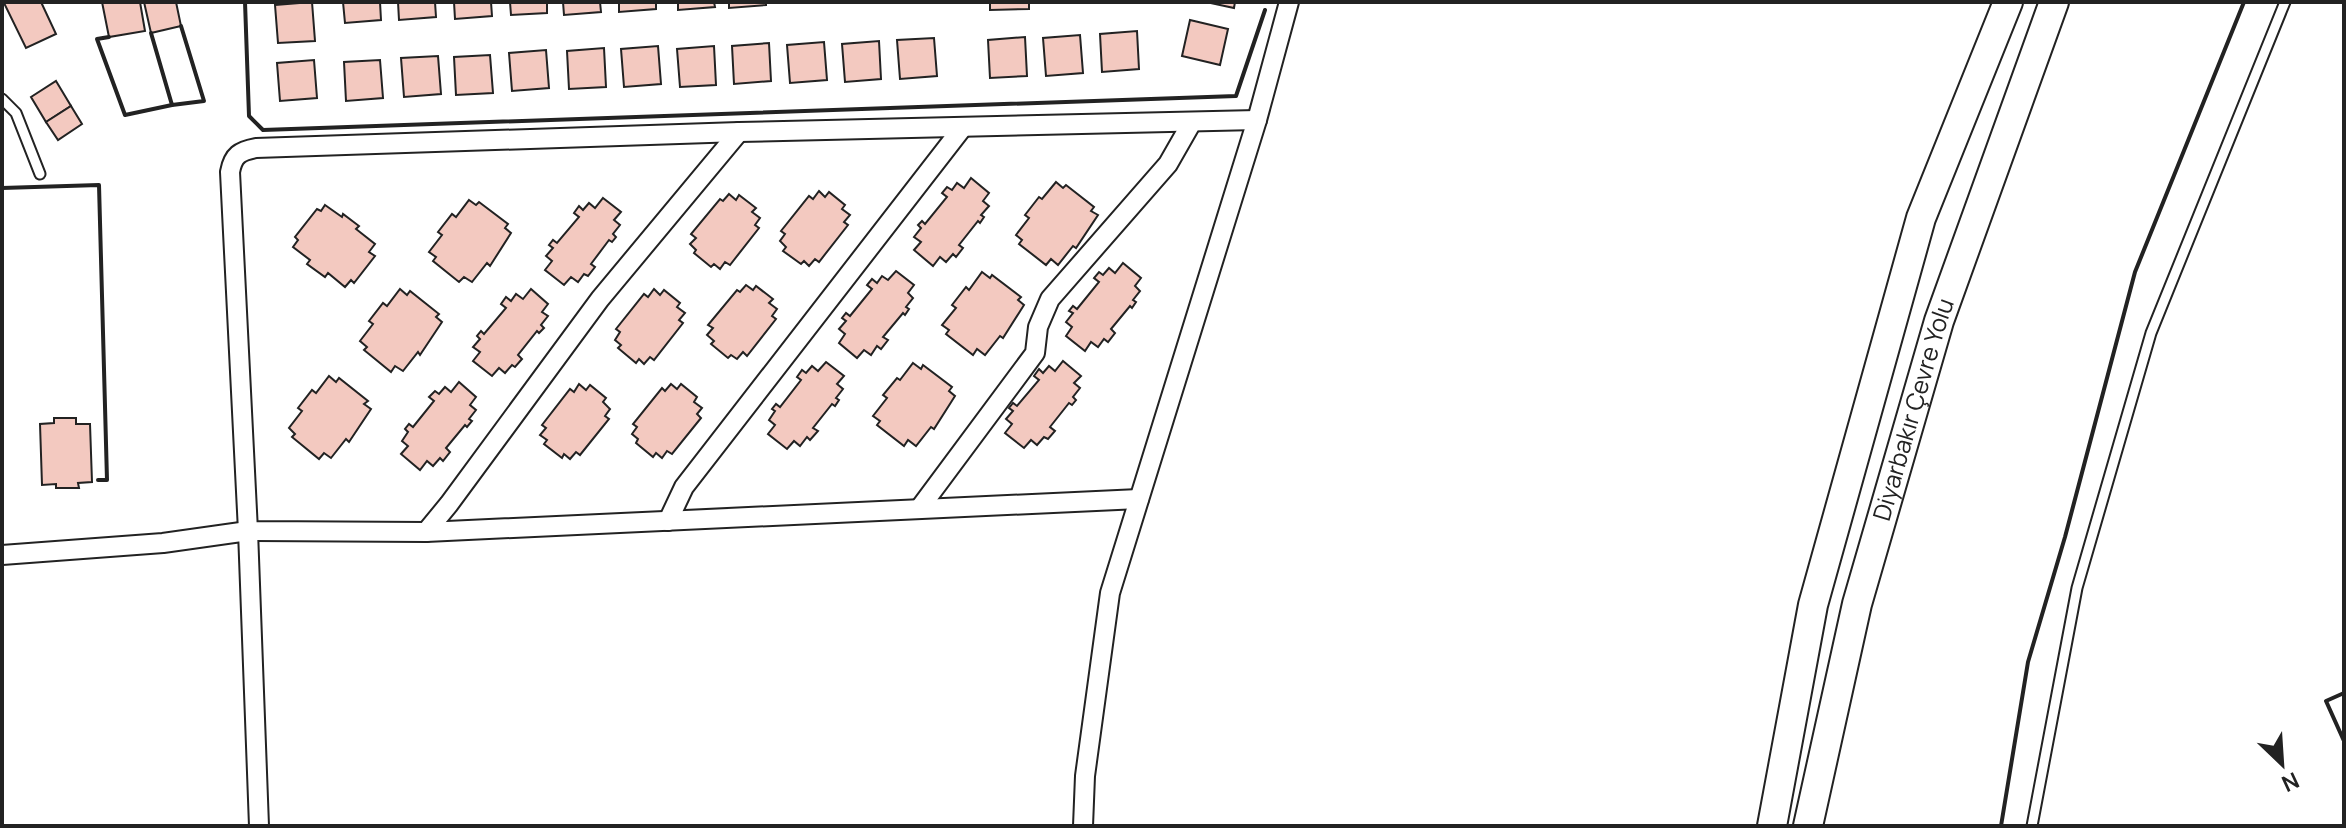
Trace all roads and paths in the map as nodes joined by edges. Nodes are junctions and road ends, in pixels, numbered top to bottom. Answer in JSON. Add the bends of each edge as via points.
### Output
{"nodes":[{"id":1,"x":1289,"y":2,"type":"edge"},
{"id":2,"x":2008,"y":2,"type":"edge"},
{"id":3,"x":2054,"y":2,"type":"edge"},
{"id":4,"x":2285,"y":2,"type":"edge"},
{"id":5,"x":2,"y":99,"type":"edge"},
{"id":6,"x":1257,"y":120,"type":"junction"},
{"id":7,"x":1192,"y":122,"type":"junction"},
{"id":8,"x":963,"y":127,"type":"junction"},
{"id":9,"x":739,"y":132,"type":"junction"},
{"id":10,"x":40,"y":174,"type":"dead end"},
{"id":11,"x":1139,"y":499,"type":"junction"},
{"id":12,"x":919,"y":509,"type":"junction"},
{"id":13,"x":668,"y":521,"type":"junction"},
{"id":14,"x":248,"y":531,"type":"junction"},
{"id":15,"x":426,"y":532,"type":"junction"},
{"id":16,"x":2,"y":555,"type":"edge"},
{"id":17,"x":259,"y":826,"type":"edge"},
{"id":18,"x":1083,"y":826,"type":"edge"},
{"id":19,"x":1772,"y":826,"type":"edge"},
{"id":20,"x":1808,"y":826,"type":"edge"},
{"id":21,"x":2032,"y":826,"type":"edge"}],
"edges":[{"from":1,"to":6,"type":"street"},
{"from":2,"to":19,"type":"highway","name":"Diyarbakır Çevre Yolu","via":[[1921,218],[1813,605]]},
{"from":3,"to":20,"type":"highway","name":"Diyarbakır Çevre Yolu","via":[[1939,321],[1857,604]]},
{"from":4,"to":21,"type":"lane","via":[[2151,333],[2077,588]]},
{"from":5,"to":10,"type":"lane","via":[[16,113]]},
{"from":6,"to":7,"type":"street"},
{"from":6,"to":11,"type":"street"},
{"from":7,"to":8,"type":"street"},
{"from":7,"to":12,"type":"street","via":[[1168,164],[1050,299],[1038,327],[1035,353]]},
{"from":8,"to":9,"type":"street"},
{"from":8,"to":13,"type":"street","via":[[684,487]]},
{"from":9,"to":14,"type":"street","via":[[241,151],[230,172]]},
{"from":9,"to":15,"type":"street","via":[[600,299]]},
{"from":11,"to":12,"type":"street"},
{"from":11,"to":18,"type":"street","via":[[1110,593]]},
{"from":12,"to":13,"type":"street"},
{"from":13,"to":15,"type":"street"},
{"from":14,"to":15,"type":"street"},
{"from":14,"to":16,"type":"street"},
{"from":14,"to":17,"type":"street"}]}
